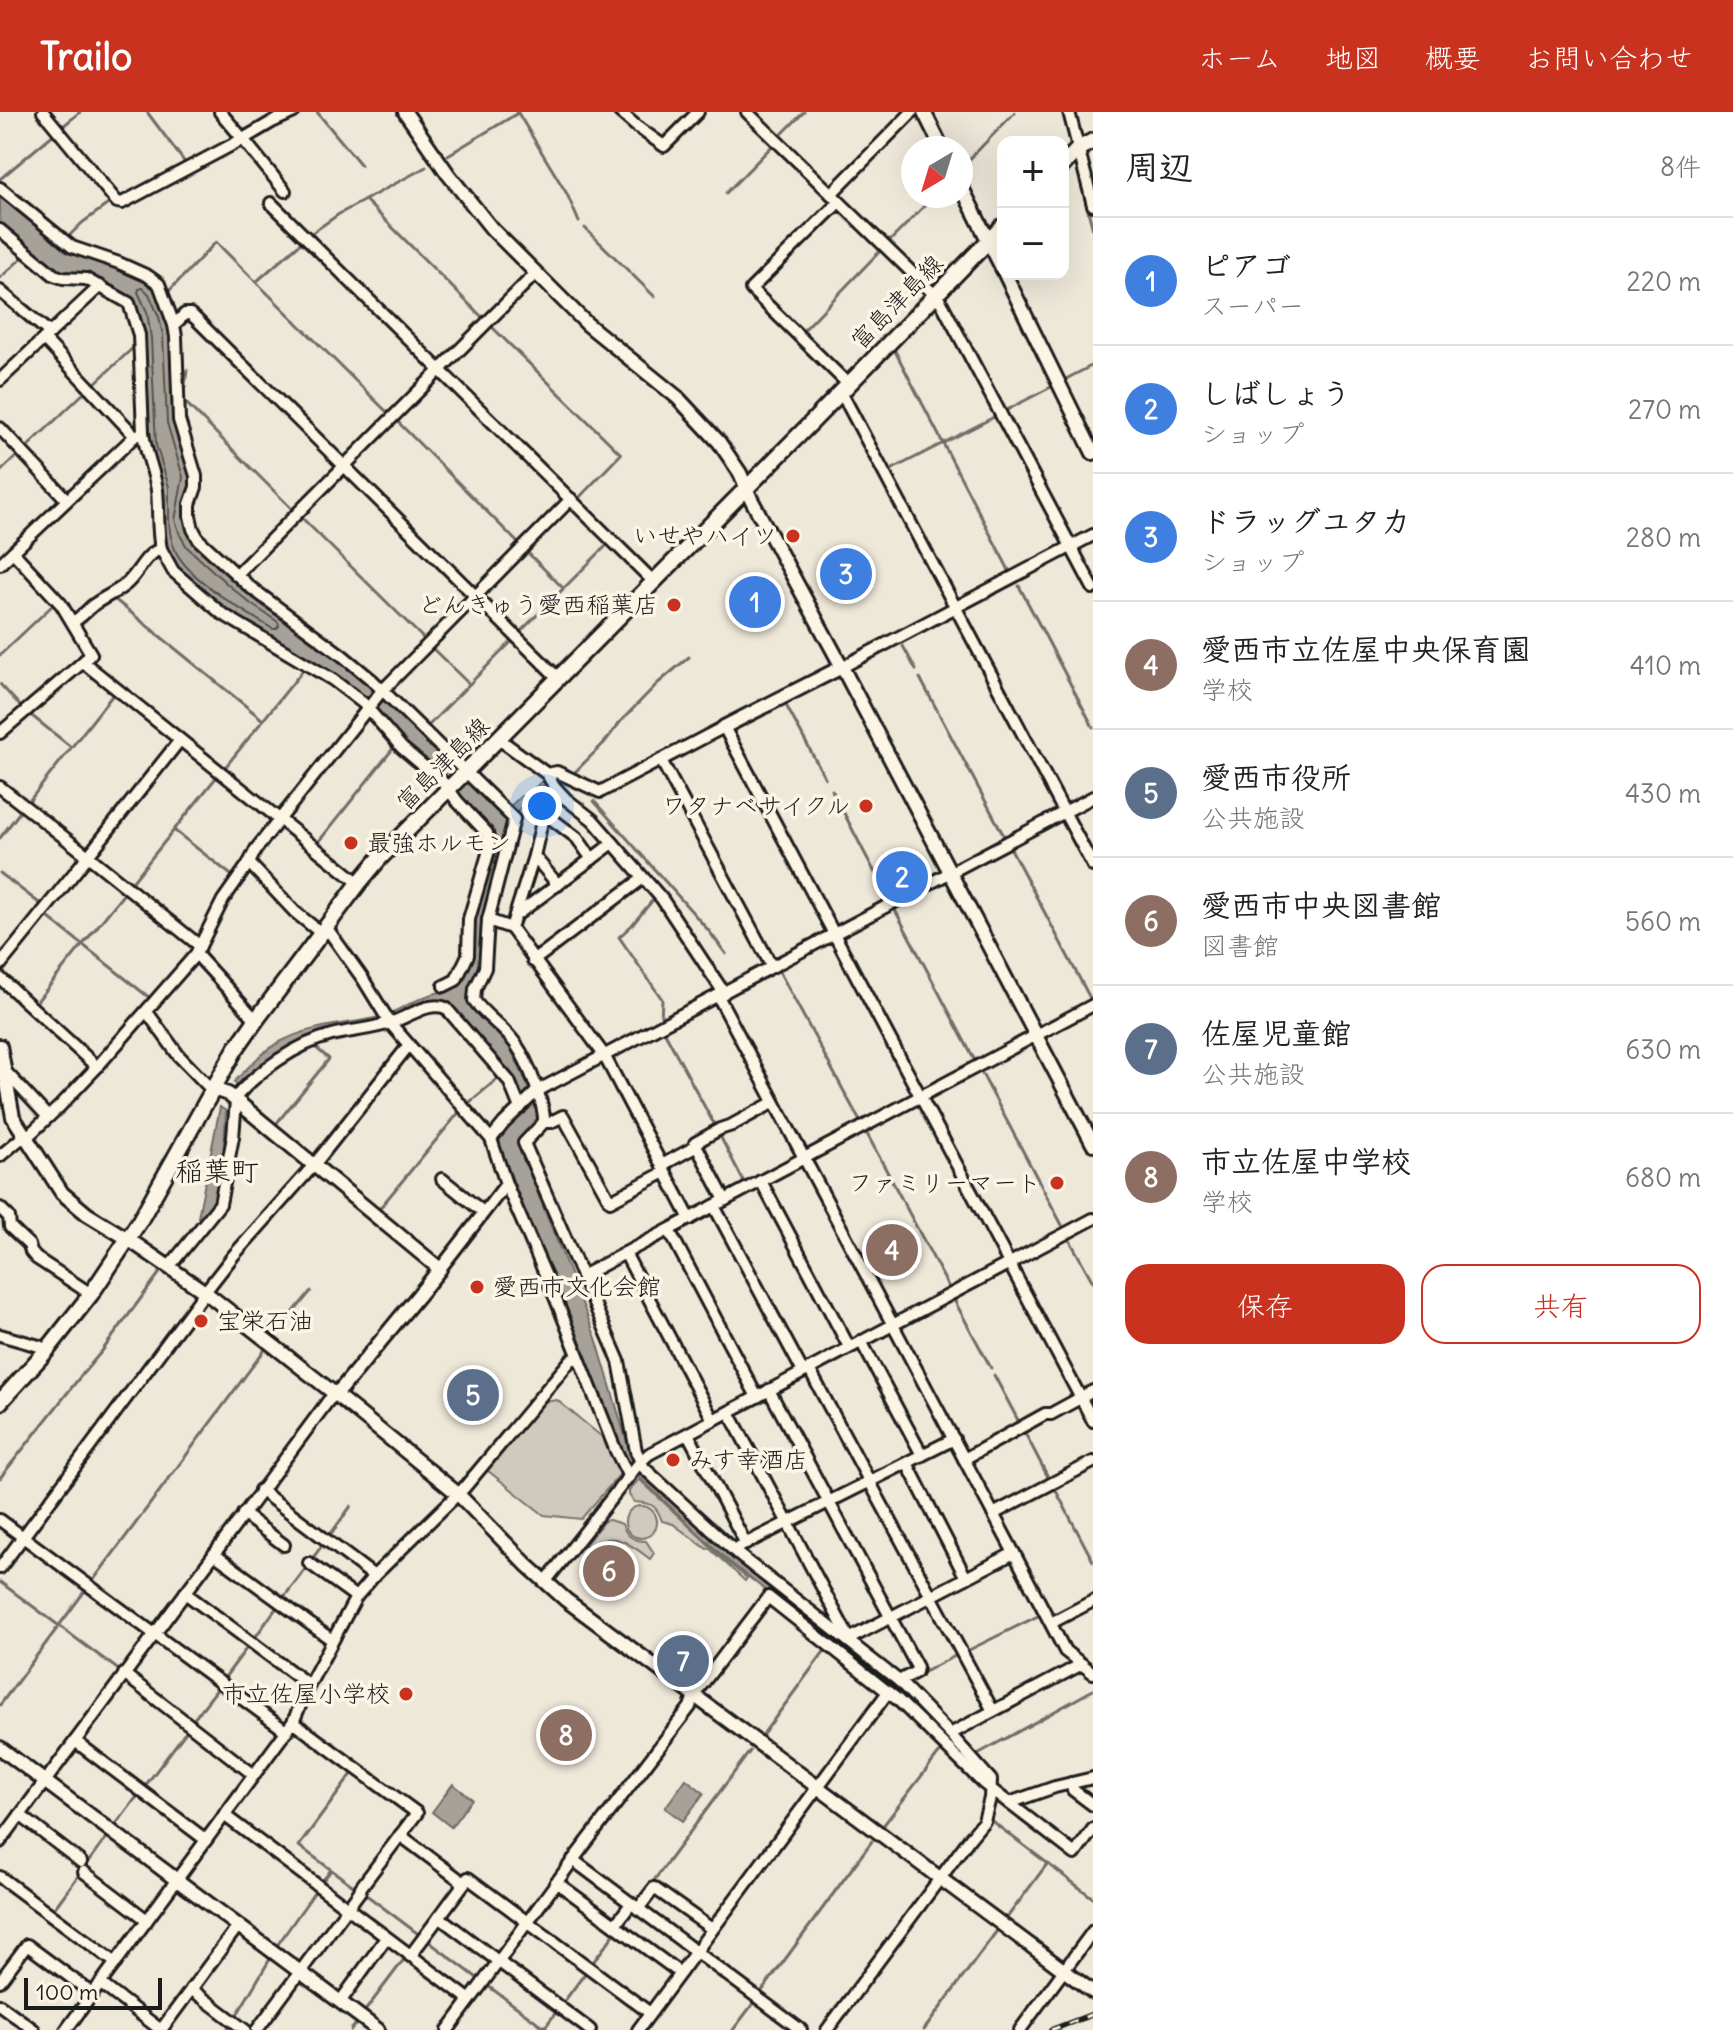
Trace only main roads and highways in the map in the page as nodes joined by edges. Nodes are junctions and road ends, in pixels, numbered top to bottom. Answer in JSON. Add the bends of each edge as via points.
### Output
{"nodes":[{"id":1,"x":1093,"y":141,"type":"edge"},
{"id":2,"x":1069,"y":159,"type":"edge"},
{"id":3,"x":997,"y":232,"type":"edge"},
{"id":4,"x":3,"y":1393,"type":"edge"}],
"edges":[{"from":1,"to":2,"type":"main road"},
{"from":3,"to":4,"type":"main road","name":"富島津島線","via":[[379,859],[235,1050],[91,1294],[47,1350]]}]}
